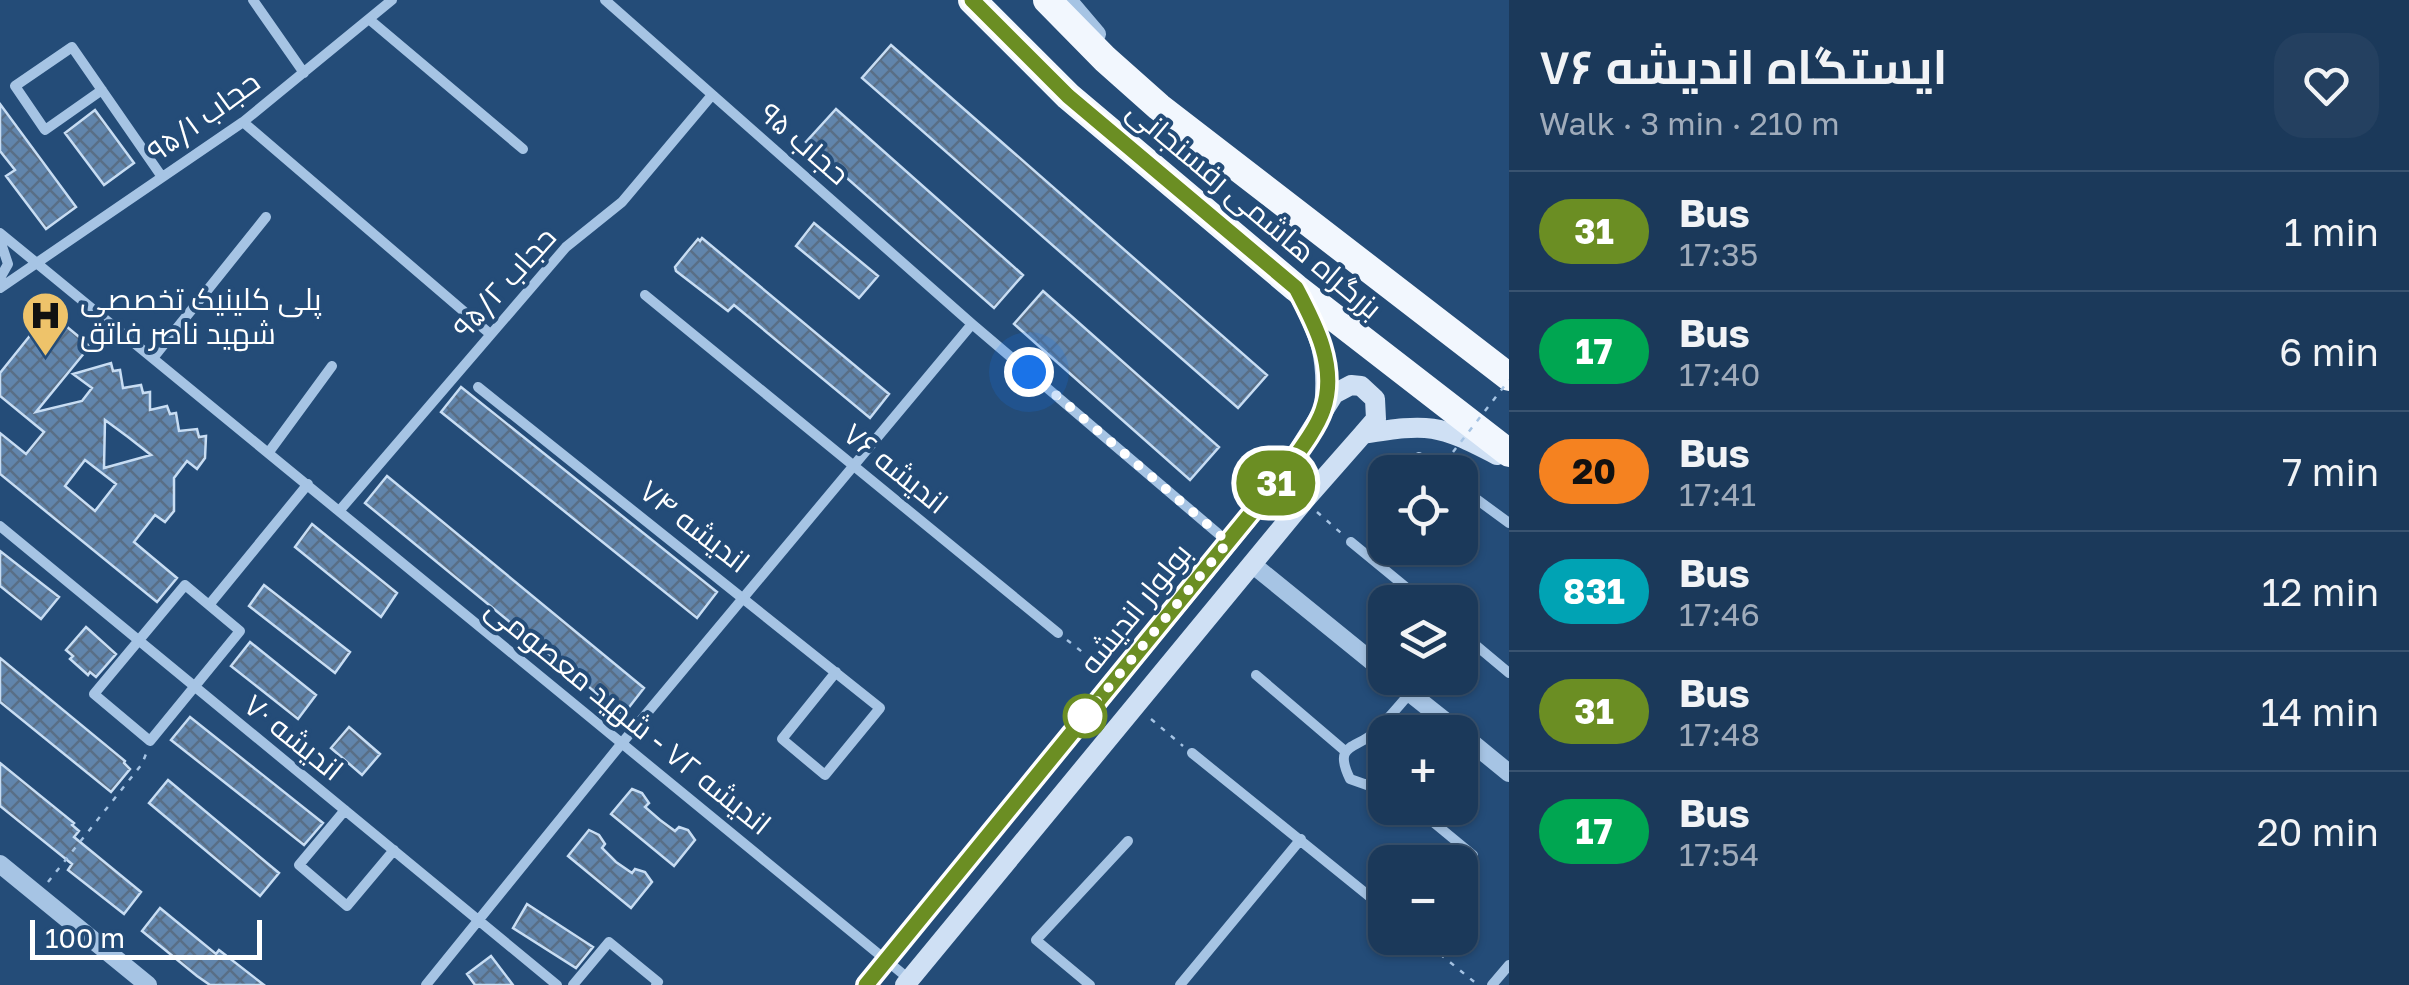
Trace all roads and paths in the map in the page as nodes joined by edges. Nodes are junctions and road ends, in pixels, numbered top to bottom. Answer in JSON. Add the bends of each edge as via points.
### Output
{"nodes":[{"id":1,"x":253,"y":0,"type":"edge"},
{"id":2,"x":392,"y":0,"type":"edge"},
{"id":3,"x":605,"y":0,"type":"edge"},
{"id":4,"x":972,"y":0,"type":"edge"},
{"id":5,"x":1047,"y":0,"type":"edge"},
{"id":6,"x":1068,"y":0,"type":"edge"},
{"id":7,"x":370,"y":20,"type":"junction"},
{"id":8,"x":304,"y":73,"type":"junction"},
{"id":9,"x":102,"y":90,"type":"junction"},
{"id":10,"x":712,"y":95,"type":"junction"},
{"id":11,"x":1159,"y":107,"type":"junction"},
{"id":12,"x":242,"y":122,"type":"junction"},
{"id":13,"x":523,"y":150,"type":"dead end"},
{"id":14,"x":162,"y":178,"type":"junction"},
{"id":15,"x":266,"y":218,"type":"dead end"},
{"id":16,"x":0,"y":237,"type":"edge"},
{"id":17,"x":37,"y":264,"type":"junction"},
{"id":18,"x":0,"y":278,"type":"edge"},
{"id":19,"x":0,"y":288,"type":"edge"},
{"id":20,"x":1296,"y":288,"type":"junction"},
{"id":21,"x":645,"y":295,"type":"dead end"},
{"id":22,"x":972,"y":324,"type":"junction"},
{"id":23,"x":489,"y":333,"type":"junction"},
{"id":24,"x":153,"y":358,"type":"junction"},
{"id":25,"x":332,"y":366,"type":"dead end"},
{"id":26,"x":1509,"y":378,"type":"edge"},
{"id":27,"x":478,"y":386,"type":"dead end"},
{"id":28,"x":1323,"y":410,"type":"junction"},
{"id":29,"x":1363,"y":434,"type":"junction"},
{"id":30,"x":269,"y":452,"type":"junction"},
{"id":31,"x":1453,"y":452,"type":"dead end"},
{"id":32,"x":1509,"y":453,"type":"edge"},
{"id":33,"x":1509,"y":461,"type":"edge"},
{"id":34,"x":854,"y":466,"type":"junction"},
{"id":35,"x":308,"y":484,"type":"junction"},
{"id":36,"x":1478,"y":500,"type":"edge"},
{"id":37,"x":1304,"y":501,"type":"junction"},
{"id":38,"x":340,"y":510,"type":"junction"},
{"id":39,"x":1509,"y":523,"type":"edge"},
{"id":40,"x":0,"y":526,"type":"edge"},
{"id":41,"x":1228,"y":542,"type":"junction"},
{"id":42,"x":1351,"y":542,"type":"joint"},
{"id":43,"x":1252,"y":564,"type":"junction"},
{"id":44,"x":1403,"y":585,"type":"edge"},
{"id":45,"x":744,"y":597,"type":"junction"},
{"id":46,"x":208,"y":605,"type":"junction"},
{"id":47,"x":1058,"y":633,"type":"joint"},
{"id":48,"x":138,"y":640,"type":"junction"},
{"id":49,"x":1478,"y":647,"type":"edge"},
{"id":50,"x":1368,"y":658,"type":"edge"},
{"id":51,"x":836,"y":672,"type":"junction"},
{"id":52,"x":1509,"y":672,"type":"edge"},
{"id":53,"x":1256,"y":675,"type":"dead end"},
{"id":54,"x":1116,"y":679,"type":"junction"},
{"id":55,"x":194,"y":687,"type":"junction"},
{"id":56,"x":1408,"y":695,"type":"edge"},
{"id":57,"x":1412,"y":695,"type":"edge"},
{"id":58,"x":1134,"y":706,"type":"junction"},
{"id":59,"x":1431,"y":710,"type":"junction"},
{"id":60,"x":1426,"y":715,"type":"edge"},
{"id":61,"x":1437,"y":715,"type":"edge"},
{"id":62,"x":150,"y":741,"type":"junction"},
{"id":63,"x":622,"y":742,"type":"junction"},
{"id":64,"x":1478,"y":748,"type":"edge"},
{"id":65,"x":1346,"y":750,"type":"junction"},
{"id":66,"x":1192,"y":753,"type":"joint"},
{"id":67,"x":1509,"y":773,"type":"edge"},
{"id":68,"x":1368,"y":784,"type":"edge"},
{"id":69,"x":344,"y":810,"type":"junction"},
{"id":70,"x":1437,"y":825,"type":"edge"},
{"id":71,"x":1301,"y":839,"type":"junction"},
{"id":72,"x":1128,"y":841,"type":"dead end"},
{"id":73,"x":1461,"y":845,"type":"edge"},
{"id":74,"x":394,"y":850,"type":"junction"},
{"id":75,"x":0,"y":864,"type":"edge"},
{"id":76,"x":38,"y":895,"type":"junction"},
{"id":77,"x":1368,"y":895,"type":"edge"},
{"id":78,"x":478,"y":920,"type":"junction"},
{"id":79,"x":1440,"y":955,"type":"edge"},
{"id":80,"x":887,"y":960,"type":"junction"},
{"id":81,"x":1509,"y":965,"type":"edge"},
{"id":82,"x":907,"y":982,"type":"edge"},
{"id":83,"x":658,"y":984,"type":"edge"},
{"id":84,"x":148,"y":985,"type":"edge"},
{"id":85,"x":426,"y":985,"type":"edge"},
{"id":86,"x":557,"y":985,"type":"edge"},
{"id":87,"x":574,"y":985,"type":"edge"},
{"id":88,"x":866,"y":985,"type":"edge"},
{"id":89,"x":1090,"y":985,"type":"edge"},
{"id":90,"x":1180,"y":985,"type":"edge"},
{"id":91,"x":1478,"y":985,"type":"edge"},
{"id":92,"x":1492,"y":985,"type":"edge"}],
"edges":[{"from":1,"to":8,"type":"street"},
{"from":2,"to":7,"type":"street","name":"حجاب ۹۵/۱"},
{"from":3,"to":10,"type":"street","name":"حجاب ۹۵"},
{"from":4,"to":20,"type":"highway","name":"بزرگراه هاشمی رفسنجانی","via":[[1068,96]]},
{"from":5,"to":11,"type":"highway","name":"بزرگراه هاشمی رفسنجانی"},
{"from":6,"to":11,"type":"street"},
{"from":7,"to":8,"type":"street","name":"حجاب ۹۵/۱"},
{"from":7,"to":13,"type":"street"},
{"from":8,"to":12,"type":"street","name":"حجاب ۹۵/۱"},
{"from":9,"to":9,"type":"street","via":[[72,47],[15,86],[44,130]]},
{"from":9,"to":14,"type":"street"},
{"from":10,"to":22,"type":"street","name":"حجاب ۹۵"},
{"from":10,"to":23,"type":"street","name":"حجاب ۹۵/۲","via":[[622,202],[566,246]]},
{"from":11,"to":26,"type":"highway","name":"بزرگراه هاشمی رفسنجانی"},
{"from":12,"to":14,"type":"street","name":"حجاب ۹۵/۱"},
{"from":12,"to":23,"type":"street"},
{"from":14,"to":17,"type":"street","name":"حجاب ۹۵/۱"},
{"from":15,"to":24,"type":"street"},
{"from":16,"to":17,"type":"street","name":"اندیشه ۷۲ - شهید معصومی"},
{"from":16,"to":18,"type":"street","via":[[8,264]]},
{"from":17,"to":19,"type":"street","name":"حجاب ۹۵/۱"},
{"from":17,"to":24,"type":"street","name":"اندیشه ۷۲ - شهید معصومی"},
{"from":20,"to":28,"type":"main road","via":[[1325,355]]},
{"from":20,"to":32,"type":"highway","name":"بزرگراه هاشمی رفسنجانی"},
{"from":21,"to":34,"type":"street","name":"اندیشه ۷۶"},
{"from":22,"to":34,"type":"street"},
{"from":22,"to":41,"type":"street","name":"حجاب ۹۵"},
{"from":23,"to":38,"type":"street","name":"حجاب ۹۵/۲"},
{"from":24,"to":30,"type":"street","name":"اندیشه ۷۲ - شهید معصومی"},
{"from":25,"to":30,"type":"street"},
{"from":26,"to":31,"type":"path","bridge":true},
{"from":27,"to":45,"type":"street","name":"اندیشه ۷۴"},
{"from":28,"to":29,"type":"main road","via":[[1342,388],[1370,391],[1378,409]]},
{"from":28,"to":41,"type":"main road","name":"بولوار اندیشه"},
{"from":29,"to":33,"type":"main road","via":[[1427,426]]},
{"from":29,"to":37,"type":"main road","name":"بولوار اندیشه"},
{"from":30,"to":35,"type":"street","name":"اندیشه ۷۲ - شهید معصومی"},
{"from":34,"to":45,"type":"street"},
{"from":34,"to":47,"type":"street","name":"اندیشه ۷۶"},
{"from":35,"to":38,"type":"street","name":"اندیشه ۷۲ - شهید معصومی"},
{"from":35,"to":46,"type":"street"},
{"from":36,"to":39,"type":"street"},
{"from":37,"to":42,"type":"path"},
{"from":37,"to":43,"type":"main road","name":"بولوار اندیشه"},
{"from":38,"to":63,"type":"street","name":"اندیشه ۷۲ - شهید معصومی"},
{"from":40,"to":48,"type":"street","name":"اندیشه ۷۰"},
{"from":41,"to":54,"type":"main road","name":"بولوار اندیشه"},
{"from":42,"to":44,"type":"street"},
{"from":43,"to":50,"type":"street"},
{"from":43,"to":58,"type":"main road","name":"بولوار اندیشه"},
{"from":45,"to":51,"type":"street","name":"اندیشه ۷۴"},
{"from":45,"to":63,"type":"street"},
{"from":46,"to":48,"type":"street","via":[[184,585]]},
{"from":46,"to":55,"type":"street","via":[[240,631]]},
{"from":47,"to":54,"type":"path"},
{"from":48,"to":55,"type":"street","name":"اندیشه ۷۰"},
{"from":48,"to":62,"type":"street","via":[[94,694]]},
{"from":49,"to":52,"type":"street"},
{"from":51,"to":51,"type":"street","name":"اندیشه ۷۴","via":[[880,708],[826,775],[782,739]]},
{"from":53,"to":65,"type":"street"},
{"from":54,"to":80,"type":"main road","name":"بولوار اندیشه"},
{"from":55,"to":62,"type":"street"},
{"from":55,"to":69,"type":"street","name":"اندیشه ۷۰"},
{"from":56,"to":65,"type":"street","via":[[1372,735]]},
{"from":57,"to":59,"type":"street"},
{"from":58,"to":66,"type":"path"},
{"from":58,"to":82,"type":"main road","name":"بولوار اندیشه"},
{"from":59,"to":60,"type":"street"},
{"from":59,"to":61,"type":"street"},
{"from":62,"to":76,"type":"path","via":[[142,764]]},
{"from":63,"to":78,"type":"street"},
{"from":63,"to":80,"type":"street","name":"اندیشه ۷۲ - شهید معصومی"},
{"from":64,"to":67,"type":"street"},
{"from":65,"to":68,"type":"street","via":[[1342,764],[1350,779]]},
{"from":66,"to":71,"type":"street"},
{"from":69,"to":74,"type":"street","name":"اندیشه ۷۰"},
{"from":69,"to":74,"type":"street","via":[[298,865],[347,906]]},
{"from":70,"to":73,"type":"street"},
{"from":71,"to":77,"type":"street"},
{"from":71,"to":90,"type":"street"},
{"from":72,"to":89,"type":"street","via":[[1036,940]]},
{"from":74,"to":78,"type":"street","name":"اندیشه ۷۰"},
{"from":75,"to":76,"type":"street"},
{"from":76,"to":84,"type":"street"},
{"from":78,"to":85,"type":"street"},
{"from":78,"to":86,"type":"street","name":"اندیشه ۷۰"},
{"from":79,"to":91,"type":"path"},
{"from":80,"to":82,"type":"street","name":"اندیشه ۷۲ - شهید معصومی"},
{"from":80,"to":88,"type":"main road","name":"بولوار اندیشه"},
{"from":81,"to":92,"type":"street"},
{"from":83,"to":87,"type":"street","via":[[609,942]]}]}
